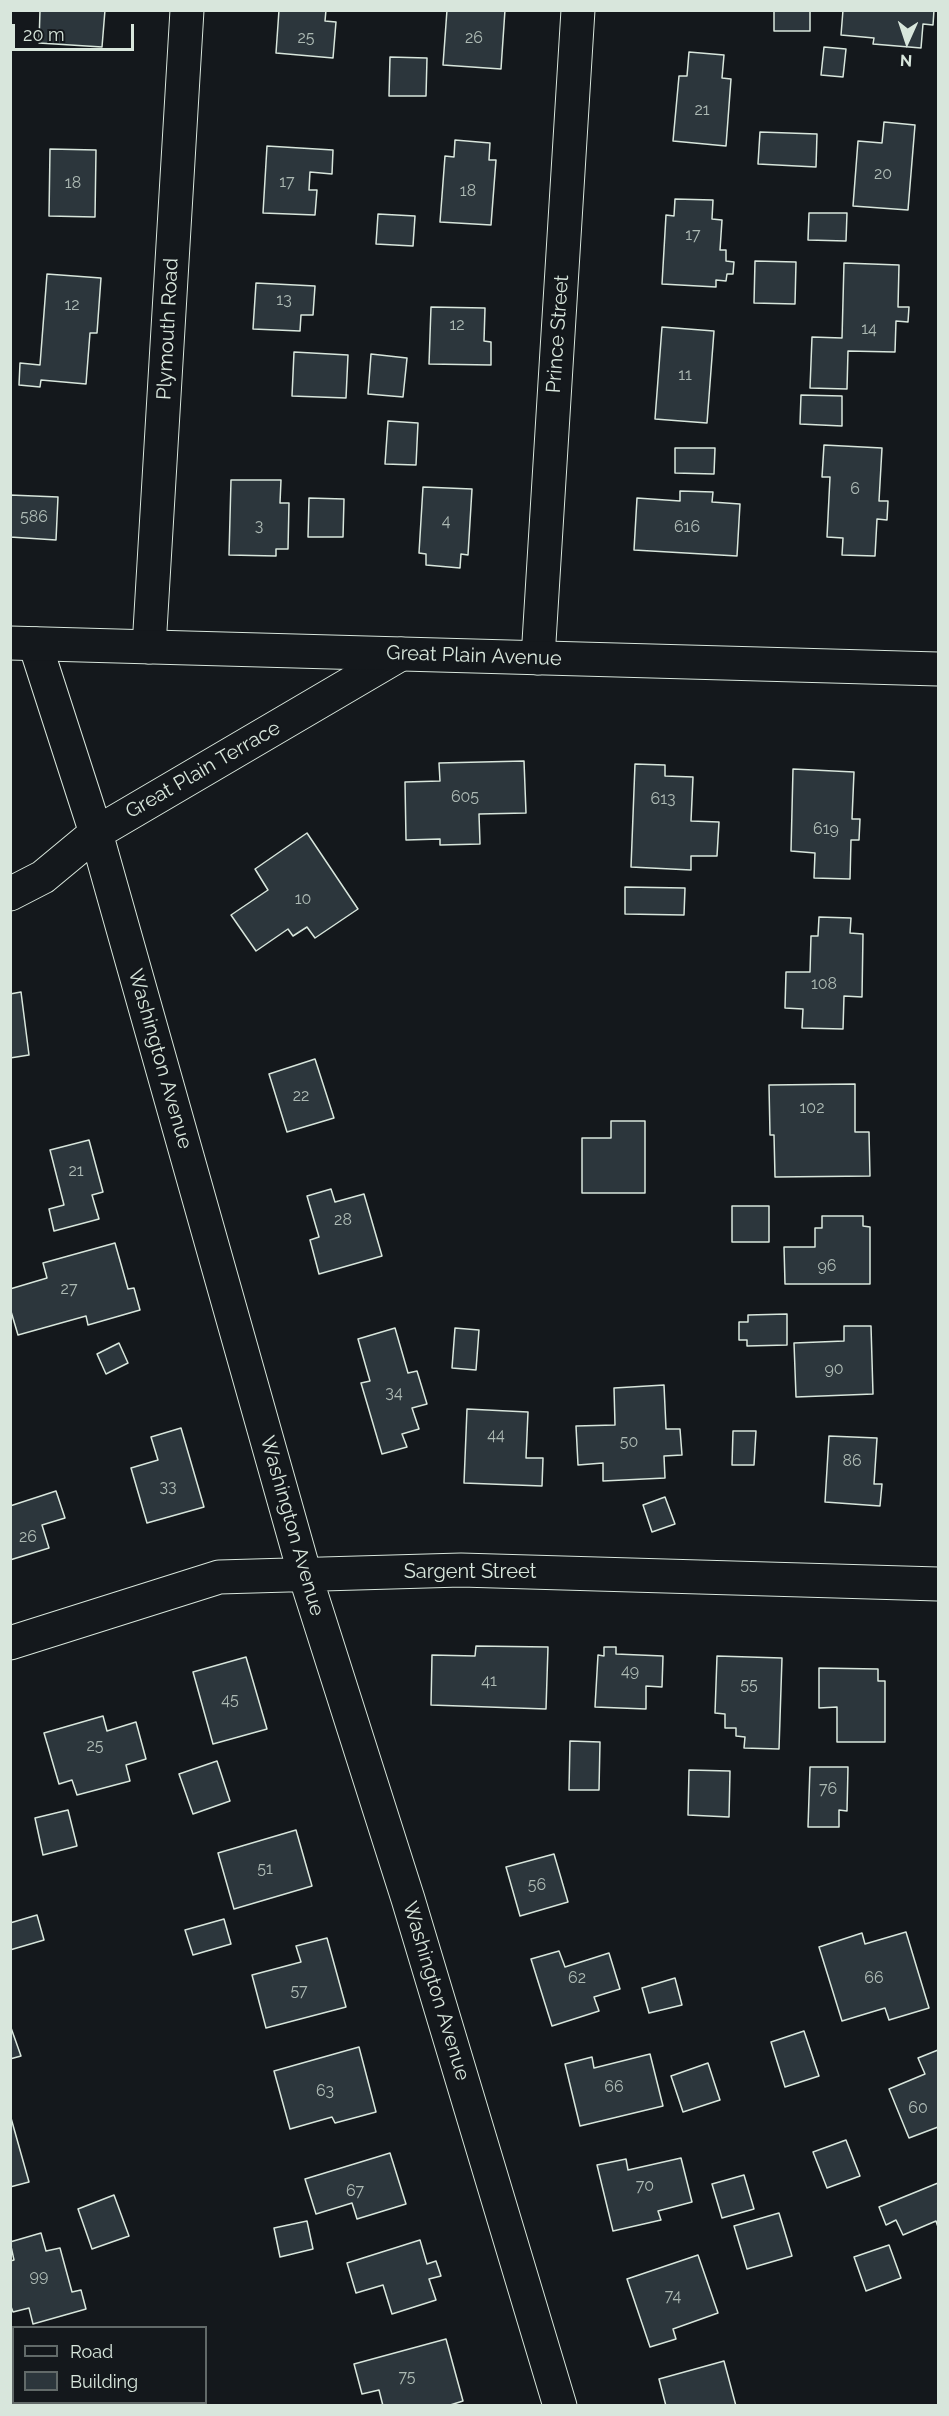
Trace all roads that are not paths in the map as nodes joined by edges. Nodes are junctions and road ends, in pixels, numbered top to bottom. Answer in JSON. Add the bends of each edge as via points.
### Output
{"nodes":[{"id":1,"x":187,"y":10,"type":"edge"},
{"id":2,"x":578,"y":10,"type":"edge"},
{"id":3,"x":23,"y":644,"type":"edge"},
{"id":4,"x":149,"y":647,"type":"junction"},
{"id":5,"x":401,"y":654,"type":"junction"},
{"id":6,"x":538,"y":658,"type":"junction"},
{"id":7,"x":939,"y":669,"type":"edge"},
{"id":8,"x":96,"y":833,"type":"junction"},
{"id":9,"x":10,"y":894,"type":"edge"},
{"id":10,"x":304,"y":1575,"type":"junction"},
{"id":11,"x":939,"y":1584,"type":"edge"},
{"id":12,"x":10,"y":1643,"type":"edge"},
{"id":13,"x":560,"y":2406,"type":"edge"}],
"edges":[{"from":1,"to":4,"type":"street","name":"Plymouth Road"},
{"from":2,"to":6,"type":"street","name":"Prince Street"},
{"from":3,"to":4,"type":"street","name":"Great Plain Avenue"},
{"from":3,"to":8,"type":"street","name":"Washington Avenue"},
{"from":4,"to":5,"type":"street","name":"Great Plain Avenue"},
{"from":5,"to":6,"type":"street","name":"Great Plain Avenue"},
{"from":5,"to":8,"type":"street","name":"Great Plain Terrace"},
{"from":6,"to":7,"type":"street","name":"Great Plain Avenue"},
{"from":8,"to":9,"type":"street","name":"Great Plain Terrace","via":[[43,877]]},
{"from":8,"to":10,"type":"street","name":"Washington Avenue"},
{"from":10,"to":11,"type":"street","name":"Sargent Street","via":[[461,1570]]},
{"from":10,"to":12,"type":"street","name":"Sargent Street","via":[[219,1577]]},
{"from":10,"to":13,"type":"street","name":"Washington Avenue","via":[[408,1899]]}]}
